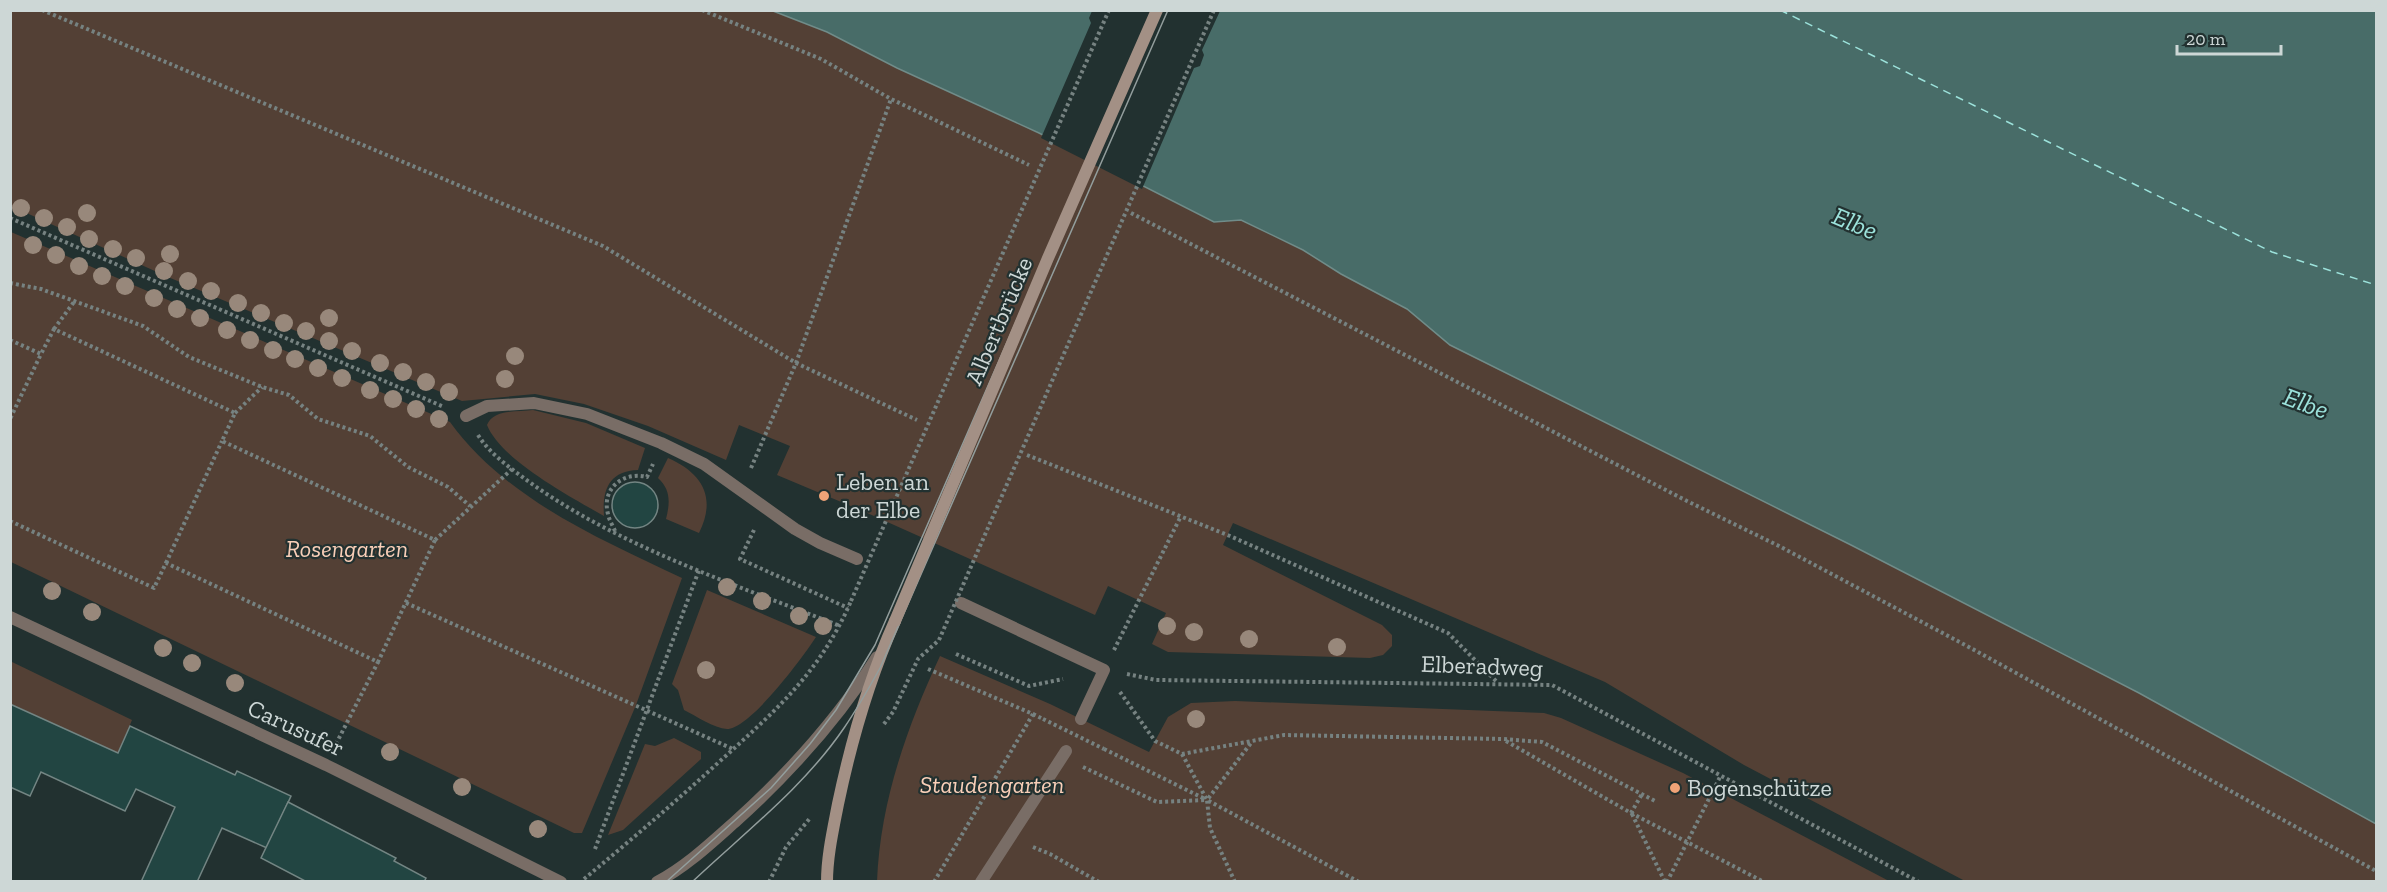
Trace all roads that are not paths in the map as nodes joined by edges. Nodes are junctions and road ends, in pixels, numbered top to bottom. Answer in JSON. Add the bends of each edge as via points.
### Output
{"nodes":[{"id":1,"x":1157,"y":10,"type":"edge"},
{"id":2,"x":466,"y":416,"type":"road end"},
{"id":3,"x":857,"y":559,"type":"dead end"},
{"id":4,"x":961,"y":603,"type":"dead end"},
{"id":5,"x":10,"y":617,"type":"edge"},
{"id":6,"x":882,"y":649,"type":"junction"},
{"id":7,"x":1081,"y":719,"type":"dead end"},
{"id":8,"x":1066,"y":751,"type":"dead end"},
{"id":9,"x":561,"y":882,"type":"edge"},
{"id":10,"x":657,"y":882,"type":"edge"},
{"id":11,"x":827,"y":882,"type":"edge"},
{"id":12,"x":981,"y":882,"type":"edge"}],
"edges":[{"from":1,"to":6,"type":"main road","name":"Albertbrücke","bridge":true},
{"from":2,"to":3,"type":"street","via":[[487,406],[534,403],[586,414],[704,464],[820,543]]},
{"from":4,"to":7,"type":"street","via":[[1104,670]]},
{"from":5,"to":9,"type":"street","name":"Carusufer","via":[[326,765]]},
{"from":6,"to":10,"type":"street","via":[[841,710],[786,773],[701,851]]},
{"from":6,"to":11,"type":"main road","name":"Albertbrücke","via":[[844,775],[831,837]]},
{"from":8,"to":12,"type":"street"}]}
